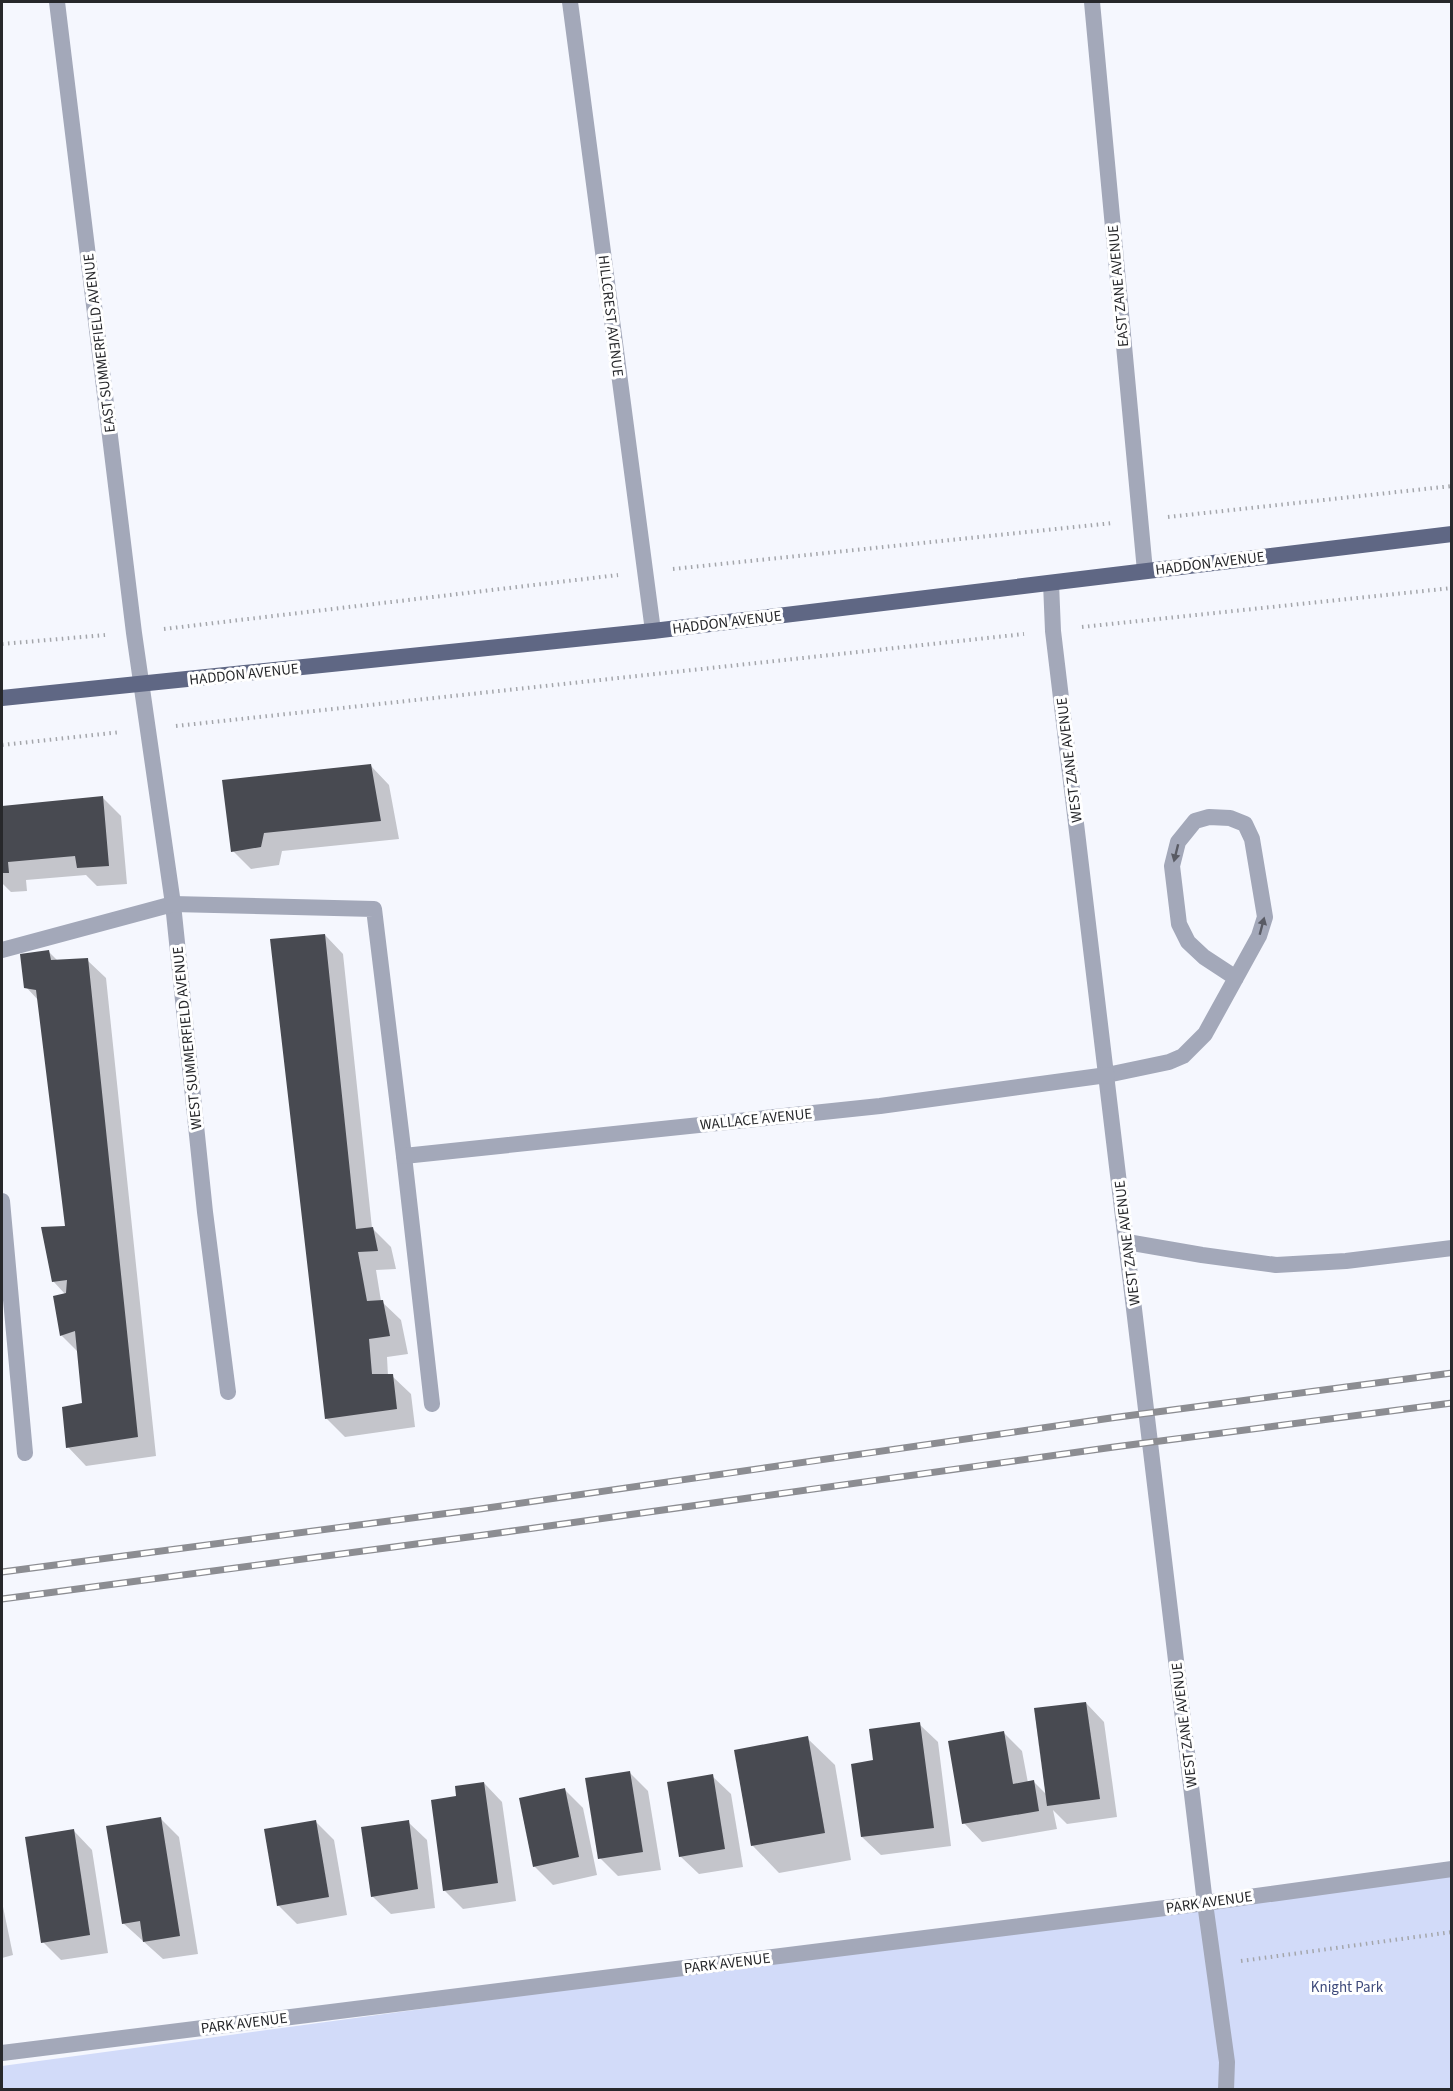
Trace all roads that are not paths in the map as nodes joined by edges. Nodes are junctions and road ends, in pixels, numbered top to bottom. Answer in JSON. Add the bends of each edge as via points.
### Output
{"nodes":[{"id":1,"x":57,"y":2,"type":"edge"},
{"id":2,"x":570,"y":2,"type":"edge"},
{"id":3,"x":1092,"y":2,"type":"edge"},
{"id":4,"x":1452,"y":534,"type":"edge"},
{"id":5,"x":1145,"y":571,"type":"junction"},
{"id":6,"x":1051,"y":583,"type":"junction"},
{"id":7,"x":653,"y":631,"type":"junction"},
{"id":8,"x":140,"y":684,"type":"junction"},
{"id":9,"x":2,"y":698,"type":"edge"},
{"id":10,"x":173,"y":904,"type":"junction"},
{"id":11,"x":2,"y":950,"type":"edge"},
{"id":12,"x":1236,"y":978,"type":"junction"},
{"id":13,"x":1107,"y":1075,"type":"junction"},
{"id":14,"x":404,"y":1156,"type":"junction"},
{"id":15,"x":2,"y":1201,"type":"edge"},
{"id":16,"x":1127,"y":1242,"type":"junction"},
{"id":17,"x":1452,"y":1248,"type":"edge"},
{"id":18,"x":228,"y":1392,"type":"dead end"},
{"id":19,"x":432,"y":1404,"type":"dead end"},
{"id":20,"x":25,"y":1453,"type":"dead end"},
{"id":21,"x":1452,"y":1869,"type":"edge"},
{"id":22,"x":1205,"y":1903,"type":"junction"},
{"id":23,"x":2,"y":2053,"type":"edge"},
{"id":24,"x":1226,"y":2090,"type":"edge"}],
"edges":[{"from":1,"to":8,"type":"street","name":"EAST SUMMERFIELD AVENUE"},
{"from":2,"to":7,"type":"street","name":"HILLCREST AVENUE"},
{"from":3,"to":5,"type":"street","name":"EAST ZANE AVENUE"},
{"from":4,"to":5,"type":"main road","name":"HADDON AVENUE"},
{"from":5,"to":6,"type":"main road","name":"HADDON AVENUE"},
{"from":6,"to":7,"type":"main road","name":"HADDON AVENUE"},
{"from":6,"to":13,"type":"street","name":"WEST ZANE AVENUE","via":[[1053,631]]},
{"from":7,"to":8,"type":"main road","name":"HADDON AVENUE"},
{"from":8,"to":9,"type":"main road","name":"HADDON AVENUE"},
{"from":8,"to":10,"type":"street","name":"WEST SUMMERFIELD AVENUE"},
{"from":10,"to":11,"type":"street"},
{"from":10,"to":14,"type":"street","via":[[374,909]]},
{"from":10,"to":18,"type":"street","name":"WEST SUMMERFIELD AVENUE"},
{"from":12,"to":12,"type":"street","name":"WALLACE AVENUE","one_way":true,"via":[[1260,936],[1265,917],[1252,839],[1245,824],[1209,816],[1195,821],[1178,842],[1172,866],[1179,924],[1188,942]]},
{"from":12,"to":13,"type":"street","name":"WALLACE AVENUE","via":[[1205,1034],[1183,1056]]},
{"from":13,"to":14,"type":"street","name":"WALLACE AVENUE","via":[[880,1106]]},
{"from":13,"to":16,"type":"street","name":"WEST ZANE AVENUE"},
{"from":14,"to":19,"type":"street"},
{"from":15,"to":20,"type":"street"},
{"from":16,"to":17,"type":"street","via":[[1276,1265]]},
{"from":16,"to":22,"type":"street","name":"WEST ZANE AVENUE"},
{"from":21,"to":22,"type":"street","name":"PARK AVENUE"},
{"from":22,"to":23,"type":"street","name":"PARK AVENUE"},
{"from":22,"to":24,"type":"street","name":"WEST ZANE AVENUE","via":[[1227,2062]]}]}
